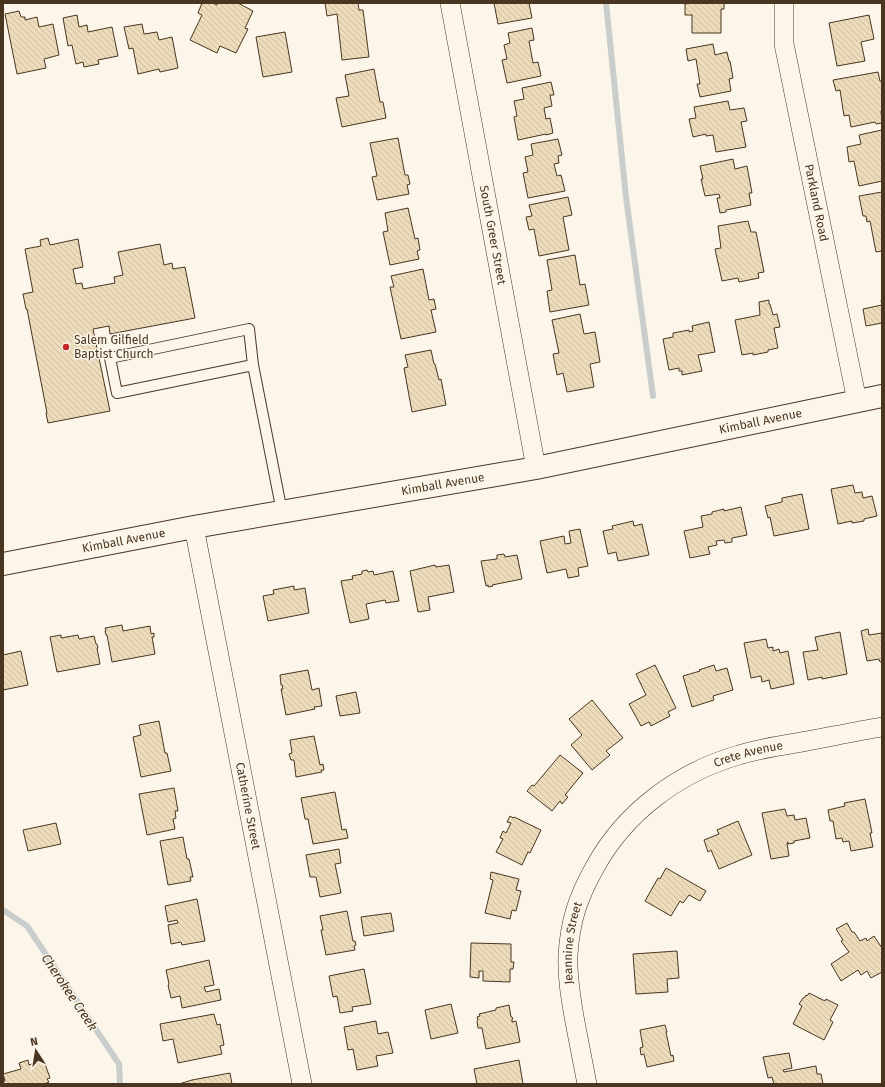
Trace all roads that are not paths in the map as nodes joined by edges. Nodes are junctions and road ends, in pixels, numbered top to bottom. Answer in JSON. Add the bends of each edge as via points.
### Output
{"nodes":[{"id":1,"x":450,"y":3,"type":"edge"},
{"id":2,"x":784,"y":3,"type":"edge"},
{"id":3,"x":253,"y":365,"type":"junction"},
{"id":4,"x":882,"y":396,"type":"edge"},
{"id":5,"x":857,"y":401,"type":"junction"},
{"id":6,"x":536,"y":468,"type":"junction"},
{"id":7,"x":282,"y":512,"type":"junction"},
{"id":8,"x":194,"y":528,"type":"junction"},
{"id":9,"x":3,"y":564,"type":"edge"},
{"id":10,"x":882,"y":727,"type":"edge"},
{"id":11,"x":631,"y":818,"type":"joint"},
{"id":12,"x":302,"y":1084,"type":"edge"},
{"id":13,"x":587,"y":1084,"type":"edge"}],
"edges":[{"from":1,"to":6,"type":"street","name":"South Greer Street"},
{"from":2,"to":5,"type":"street","name":"Parkland Road","via":[[784,44]]},
{"from":3,"to":3,"type":"lane","via":[[249,329],[110,358],[117,393]]},
{"from":3,"to":7,"type":"lane"},
{"from":4,"to":5,"type":"main road","name":"Kimball Avenue"},
{"from":5,"to":6,"type":"main road","name":"Kimball Avenue"},
{"from":6,"to":7,"type":"main road","name":"Kimball Avenue"},
{"from":7,"to":8,"type":"main road","name":"Kimball Avenue"},
{"from":8,"to":9,"type":"main road","name":"Kimball Avenue"},
{"from":8,"to":12,"type":"street","name":"Catherine Street"},
{"from":10,"to":11,"type":"street","name":"Crete Avenue","via":[[768,748],[712,764],[682,779],[655,797]]},
{"from":11,"to":13,"type":"street","name":"Jeannine Street","via":[[601,855],[576,906],[570,932],[569,984]]}]}
